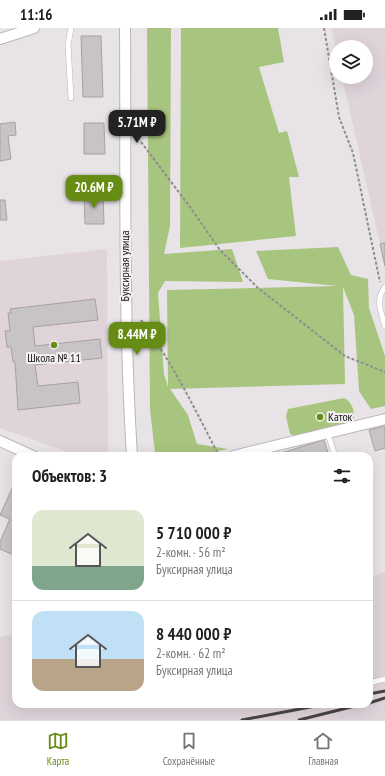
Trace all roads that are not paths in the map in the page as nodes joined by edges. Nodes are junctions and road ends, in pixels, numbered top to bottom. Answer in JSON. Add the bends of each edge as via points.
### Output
{"nodes":[{"id":1,"x":34,"y":28,"type":"edge"},
{"id":2,"x":71,"y":28,"type":"edge"},
{"id":3,"x":125,"y":28,"type":"edge"},
{"id":4,"x":0,"y":39,"type":"edge"},
{"id":5,"x":70,"y":98,"type":"dead end"},
{"id":6,"x":385,"y":287,"type":"edge"},
{"id":7,"x":385,"y":326,"type":"edge"},
{"id":8,"x":385,"y":419,"type":"edge"},
{"id":9,"x":328,"y":434,"type":"junction"},
{"id":10,"x":0,"y":441,"type":"edge"},
{"id":11,"x":24,"y":452,"type":"edge"},
{"id":12,"x":132,"y":452,"type":"edge"},
{"id":13,"x":251,"y":452,"type":"edge"},
{"id":14,"x":334,"y":452,"type":"edge"},
{"id":15,"x":385,"y":679,"type":"edge"},
{"id":16,"x":373,"y":683,"type":"edge"}],
"edges":[{"from":1,"to":4,"type":"street"},
{"from":2,"to":5,"type":"lane","via":[[68,45]]},
{"from":3,"to":12,"type":"street","name":"Буксирная улица","via":[[124,267]]},
{"from":6,"to":7,"type":"lane","via":[[379,300]]},
{"from":8,"to":9,"type":"street"},
{"from":9,"to":13,"type":"street"},
{"from":9,"to":14,"type":"lane"},
{"from":10,"to":11,"type":"street"},
{"from":15,"to":16,"type":"lane"}]}
